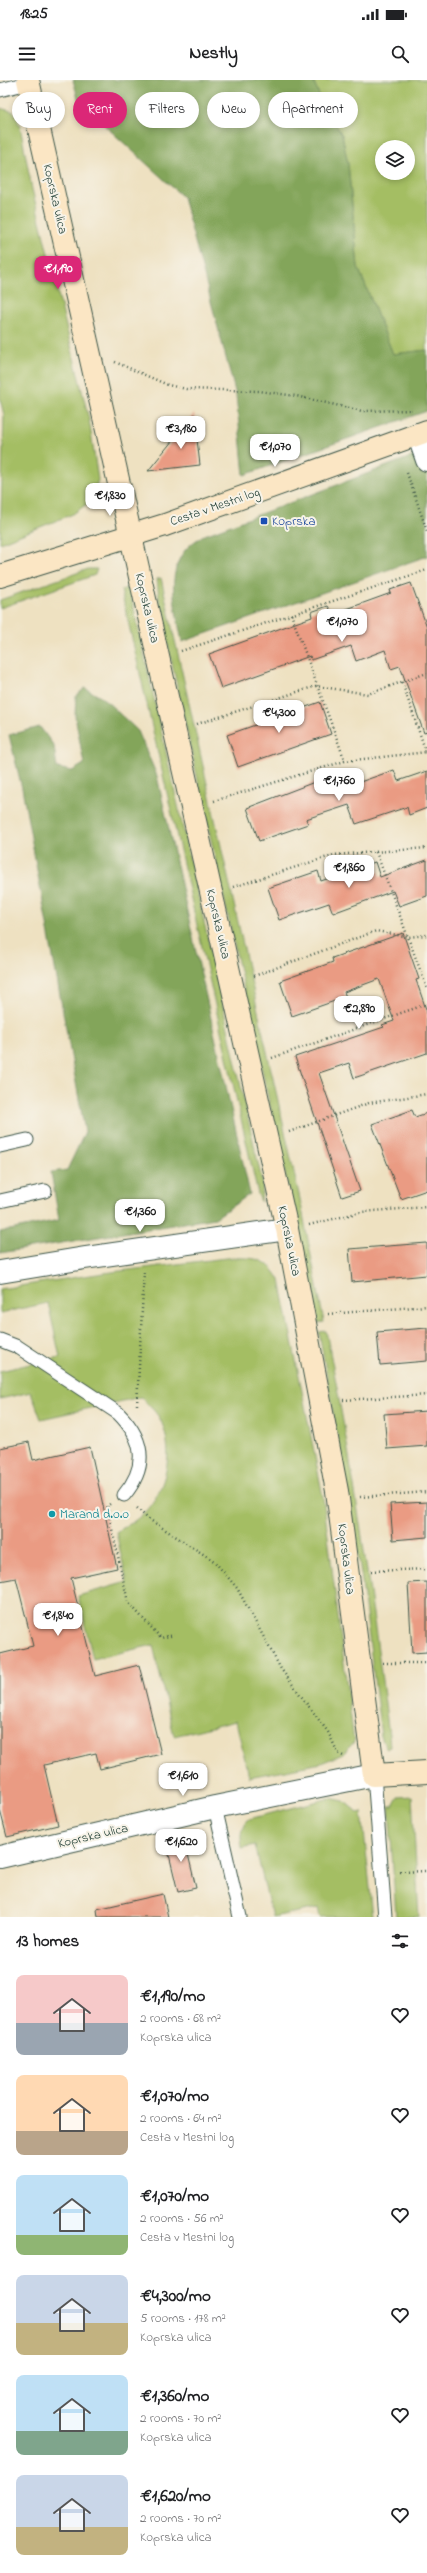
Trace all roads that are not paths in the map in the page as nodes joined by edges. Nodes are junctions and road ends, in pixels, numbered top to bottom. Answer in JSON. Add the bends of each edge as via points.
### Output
{"nodes":[{"id":1,"x":28,"y":82,"type":"edge"},
{"id":2,"x":0,"y":90,"type":"edge"},
{"id":3,"x":422,"y":426,"type":"edge"},
{"id":4,"x":427,"y":460,"type":"edge"},
{"id":5,"x":131,"y":535,"type":"junction"},
{"id":6,"x":0,"y":576,"type":"edge"},
{"id":7,"x":27,"y":1140,"type":"dead end"},
{"id":8,"x":0,"y":1146,"type":"edge"},
{"id":9,"x":45,"y":1191,"type":"dead end"},
{"id":10,"x":0,"y":1201,"type":"edge"},
{"id":11,"x":287,"y":1229,"type":"junction"},
{"id":12,"x":0,"y":1272,"type":"edge"},
{"id":13,"x":0,"y":1340,"type":"edge"},
{"id":14,"x":124,"y":1495,"type":"road end"},
{"id":15,"x":427,"y":1772,"type":"edge"},
{"id":16,"x":374,"y":1775,"type":"junction"},
{"id":17,"x":215,"y":1807,"type":"junction"},
{"id":18,"x":0,"y":1858,"type":"edge"},
{"id":19,"x":240,"y":1917,"type":"edge"},
{"id":20,"x":385,"y":1917,"type":"edge"}],
"edges":[{"from":1,"to":2,"type":"lane"},
{"from":1,"to":5,"type":"street","name":"Koprska ulica"},
{"from":3,"to":4,"type":"street"},
{"from":3,"to":5,"type":"street","name":"Cesta v Mestni log","via":[[396,442]]},
{"from":5,"to":6,"type":"street","name":"Cesta v Mestni log"},
{"from":5,"to":11,"type":"street","name":"Koprska ulica"},
{"from":7,"to":8,"type":"lane"},
{"from":9,"to":10,"type":"lane"},
{"from":11,"to":12,"type":"street"},
{"from":11,"to":16,"type":"street","name":"Koprska ulica","via":[[337,1491]]},
{"from":13,"to":14,"type":"lane","via":[[18,1347],[118,1413],[128,1424],[139,1444],[141,1456],[134,1483]]},
{"from":15,"to":16,"type":"street"},
{"from":16,"to":17,"type":"street","name":"Koprska ulica"},
{"from":16,"to":20,"type":"lane","name":"Koprska ulica"},
{"from":17,"to":18,"type":"street","name":"Koprska ulica"},
{"from":17,"to":19,"type":"lane"}]}
